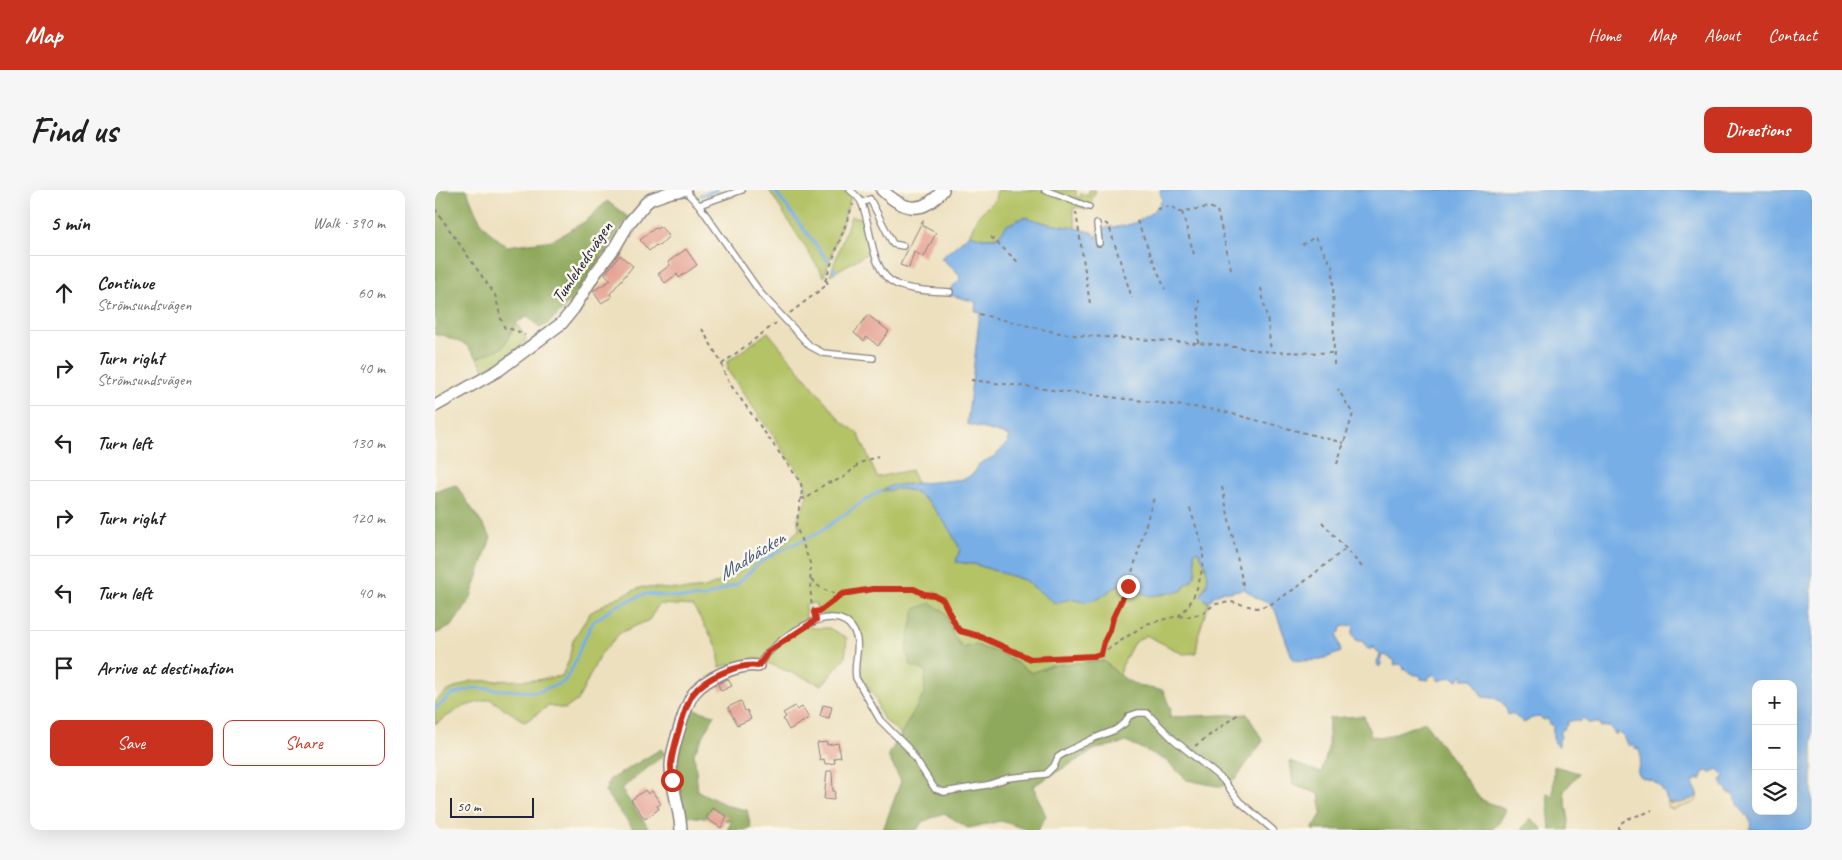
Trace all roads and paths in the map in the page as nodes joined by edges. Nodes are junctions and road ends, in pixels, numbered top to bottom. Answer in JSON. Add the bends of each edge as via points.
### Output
{"nodes":[{"id":1,"x":683,"y":190,"type":"edge"},
{"id":2,"x":688,"y":190,"type":"edge"},
{"id":3,"x":742,"y":190,"type":"edge"},
{"id":4,"x":850,"y":190,"type":"edge"},
{"id":5,"x":882,"y":190,"type":"edge"},
{"id":6,"x":943,"y":190,"type":"edge"},
{"id":7,"x":1045,"y":190,"type":"edge"},
{"id":8,"x":856,"y":195,"type":"junction"},
{"id":9,"x":862,"y":203,"type":"junction"},
{"id":10,"x":699,"y":205,"type":"junction"},
{"id":11,"x":1089,"y":208,"type":"dead end"},
{"id":12,"x":435,"y":209,"type":"edge"},
{"id":13,"x":1157,"y":209,"type":"dead end"},
{"id":14,"x":1076,"y":210,"type":"dead end"},
{"id":15,"x":1182,"y":211,"type":"junction"},
{"id":16,"x":1137,"y":221,"type":"dead end"},
{"id":17,"x":1097,"y":224,"type":"dead end"},
{"id":18,"x":1109,"y":226,"type":"dead end"},
{"id":19,"x":991,"y":237,"type":"dead end"},
{"id":20,"x":1099,"y":242,"type":"dead end"},
{"id":21,"x":1302,"y":245,"type":"dead end"},
{"id":22,"x":903,"y":246,"type":"dead end"},
{"id":23,"x":1195,"y":258,"type":"dead end"},
{"id":24,"x":1020,"y":264,"type":"dead end"},
{"id":25,"x":1232,"y":274,"type":"dead end"},
{"id":26,"x":825,"y":281,"type":"dead end"},
{"id":27,"x":1261,"y":288,"type":"dead end"},
{"id":28,"x":1165,"y":290,"type":"dead end"},
{"id":29,"x":950,"y":292,"type":"dead end"},
{"id":30,"x":1132,"y":298,"type":"dead end"},
{"id":31,"x":1199,"y":300,"type":"dead end"},
{"id":32,"x":1090,"y":304,"type":"dead end"},
{"id":33,"x":979,"y":314,"type":"dead end"},
{"id":34,"x":702,"y":329,"type":"dead end"},
{"id":35,"x":1198,"y":343,"type":"junction"},
{"id":36,"x":533,"y":344,"type":"junction"},
{"id":37,"x":1271,"y":352,"type":"junction"},
{"id":38,"x":1333,"y":352,"type":"junction"},
{"id":39,"x":873,"y":358,"type":"dead end"},
{"id":40,"x":1334,"y":366,"type":"dead end"},
{"id":41,"x":971,"y":380,"type":"dead end"},
{"id":42,"x":1338,"y":389,"type":"dead end"},
{"id":43,"x":435,"y":406,"type":"edge"},
{"id":44,"x":1344,"y":443,"type":"junction"},
{"id":45,"x":878,"y":456,"type":"dead end"},
{"id":46,"x":1337,"y":464,"type":"dead end"},
{"id":47,"x":1222,"y":487,"type":"dead end"},
{"id":48,"x":801,"y":498,"type":"junction"},
{"id":49,"x":1154,"y":498,"type":"dead end"},
{"id":50,"x":1189,"y":505,"type":"dead end"},
{"id":51,"x":1323,"y":522,"type":"dead end"},
{"id":52,"x":1345,"y":549,"type":"junction"},
{"id":53,"x":1364,"y":569,"type":"dead end"},
{"id":54,"x":811,"y":580,"type":"junction"},
{"id":55,"x":1244,"y":589,"type":"dead end"},
{"id":56,"x":842,"y":594,"type":"junction"},
{"id":57,"x":814,"y":612,"type":"junction"},
{"id":58,"x":1178,"y":616,"type":"junction"},
{"id":59,"x":816,"y":620,"type":"junction"},
{"id":60,"x":1101,"y":654,"type":"junction"},
{"id":61,"x":758,"y":666,"type":"joint"},
{"id":62,"x":1237,"y":715,"type":"dead end"},
{"id":63,"x":1188,"y":751,"type":"junction"},
{"id":64,"x":1652,"y":810,"type":"dead end"},
{"id":65,"x":681,"y":830,"type":"edge"},
{"id":66,"x":1273,"y":830,"type":"edge"},
{"id":67,"x":1619,"y":830,"type":"edge"}],
"edges":[{"from":1,"to":36,"type":"street","name":"Tumlehedsvägen","via":[[646,203],[594,274],[570,314]]},
{"from":2,"to":10,"type":"lane"},
{"from":3,"to":10,"type":"lane"},
{"from":4,"to":8,"type":"lane"},
{"from":5,"to":6,"type":"street","via":[[901,204],[914,208],[930,202]]},
{"from":7,"to":11,"type":"lane"},
{"from":8,"to":9,"type":"lane"},
{"from":8,"to":26,"type":"path"},
{"from":9,"to":22,"type":"lane","via":[[870,198],[893,244]]},
{"from":9,"to":29,"type":"lane","via":[[872,247],[889,279],[897,285]]},
{"from":10,"to":39,"type":"lane","via":[[762,295],[810,346],[823,353]]},
{"from":12,"to":36,"type":"path","via":[[495,296],[505,328],[527,336]]},
{"from":13,"to":15,"type":"path","via":[[1171,206]]},
{"from":14,"to":32,"type":"path"},
{"from":15,"to":23,"type":"path"},
{"from":15,"to":25,"type":"path","via":[[1209,207],[1217,210]]},
{"from":16,"to":28,"type":"path"},
{"from":17,"to":20,"type":"lane"},
{"from":18,"to":30,"type":"path"},
{"from":19,"to":24,"type":"path"},
{"from":21,"to":38,"type":"path","via":[[1315,237],[1333,268]]},
{"from":27,"to":37,"type":"path"},
{"from":31,"to":35,"type":"path"},
{"from":33,"to":35,"type":"path","via":[[1067,334]]},
{"from":34,"to":48,"type":"path","via":[[723,364],[730,384],[801,483]]},
{"from":35,"to":37,"type":"path"},
{"from":36,"to":43,"type":"street","name":"Tumlehedsvägen","via":[[499,370]]},
{"from":37,"to":38,"type":"path"},
{"from":38,"to":40,"type":"path"},
{"from":41,"to":44,"type":"path","via":[[1217,410]]},
{"from":42,"to":44,"type":"path","via":[[1353,414]]},
{"from":44,"to":46,"type":"path"},
{"from":45,"to":48,"type":"path","via":[[861,463],[844,477],[826,483],[806,499]]},
{"from":47,"to":55,"type":"path"},
{"from":48,"to":54,"type":"path","via":[[795,526],[810,563]]},
{"from":49,"to":60,"type":"path","via":[[1128,586]]},
{"from":50,"to":58,"type":"path","via":[[1203,558],[1196,590]]},
{"from":51,"to":52,"type":"path"},
{"from":52,"to":53,"type":"path"},
{"from":52,"to":58,"type":"path","via":[[1271,604],[1257,608],[1231,602],[1215,604],[1203,613]]},
{"from":54,"to":56,"type":"path","via":[[829,593]]},
{"from":54,"to":57,"type":"path"},
{"from":56,"to":57,"type":"path"},
{"from":56,"to":60,"type":"path","via":[[873,589],[914,589],[943,600],[960,631],[1031,659]]},
{"from":57,"to":59,"type":"path"},
{"from":58,"to":60,"type":"path","via":[[1146,624]]},
{"from":59,"to":61,"type":"lane","via":[[773,647]]},
{"from":59,"to":63,"type":"lane","via":[[838,619],[851,627],[858,644],[855,671],[859,683],[880,720],[908,748],[929,782],[939,791],[951,792],[1008,778],[1046,774],[1058,758],[1120,728],[1129,716],[1138,713],[1147,713],[1154,718]]},
{"from":61,"to":65,"type":"street","via":[[744,666],[719,675],[699,687],[691,698],[671,764]]},
{"from":62,"to":63,"type":"path"},
{"from":63,"to":66,"type":"lane","via":[[1223,780],[1243,805]]},
{"from":64,"to":67,"type":"path","via":[[1625,819]]}]}
